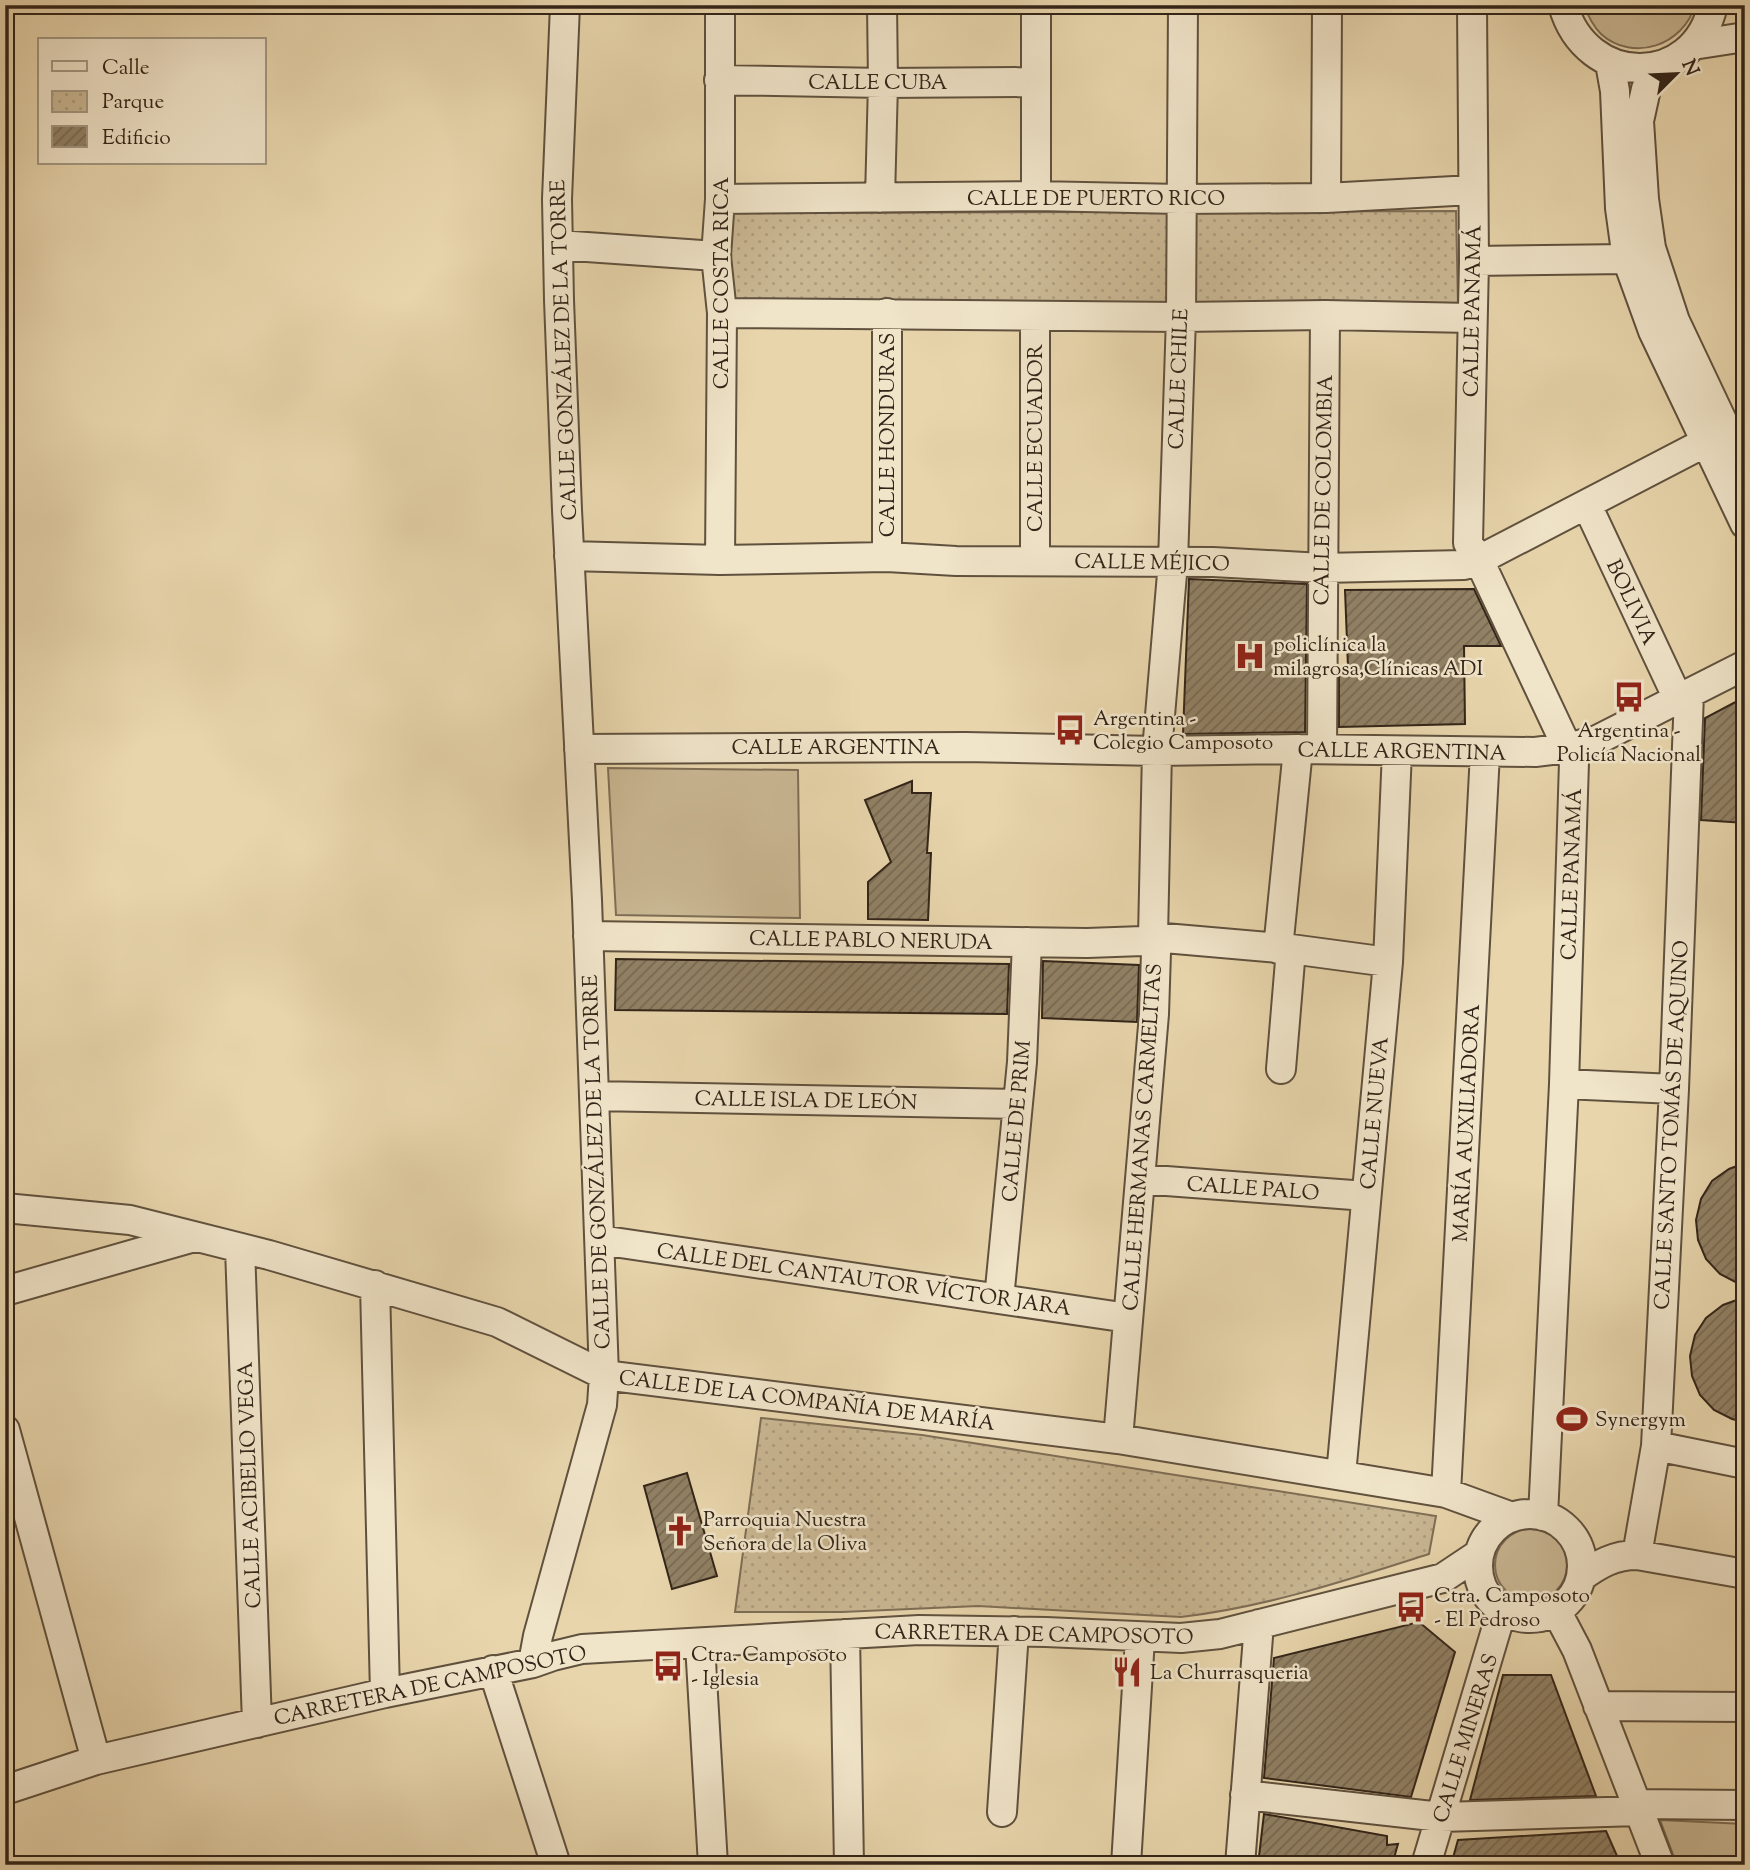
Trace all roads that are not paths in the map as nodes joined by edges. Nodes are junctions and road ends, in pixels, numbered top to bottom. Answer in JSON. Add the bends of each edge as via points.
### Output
{"nodes":[{"id":1,"x":565,"y":5,"type":"edge"},
{"id":2,"x":720,"y":5,"type":"edge"},
{"id":3,"x":882,"y":5,"type":"edge"},
{"id":4,"x":1036,"y":5,"type":"edge"},
{"id":5,"x":1182,"y":5,"type":"edge"},
{"id":6,"x":1327,"y":5,"type":"edge"},
{"id":7,"x":1472,"y":5,"type":"edge"},
{"id":8,"x":1563,"y":5,"type":"edge"},
{"id":9,"x":1713,"y":5,"type":"edge"},
{"id":10,"x":1745,"y":37,"type":"edge"},
{"id":11,"x":1693,"y":45,"type":"junction"},
{"id":12,"x":1611,"y":63,"type":"junction"},
{"id":13,"x":1656,"y":66,"type":"junction"},
{"id":14,"x":719,"y":80,"type":"junction"},
{"id":15,"x":1036,"y":82,"type":"junction"},
{"id":16,"x":883,"y":83,"type":"junction"},
{"id":17,"x":1472,"y":190,"type":"junction"},
{"id":18,"x":1036,"y":196,"type":"junction"},
{"id":19,"x":880,"y":198,"type":"junction"},
{"id":20,"x":1326,"y":198,"type":"junction"},
{"id":21,"x":720,"y":199,"type":"junction"},
{"id":22,"x":1180,"y":199,"type":"junction"},
{"id":23,"x":558,"y":245,"type":"junction"},
{"id":24,"x":716,"y":256,"type":"junction"},
{"id":25,"x":1627,"y":259,"type":"junction"},
{"id":26,"x":1474,"y":261,"type":"junction"},
{"id":27,"x":722,"y":313,"type":"junction"},
{"id":28,"x":887,"y":313,"type":"junction"},
{"id":29,"x":1325,"y":315,"type":"junction"},
{"id":30,"x":1035,"y":316,"type":"junction"},
{"id":31,"x":1181,"y":317,"type":"junction"},
{"id":32,"x":1471,"y":318,"type":"junction"},
{"id":33,"x":1726,"y":434,"type":"edge"},
{"id":34,"x":1745,"y":468,"type":"edge"},
{"id":35,"x":1587,"y":505,"type":"junction"},
{"id":36,"x":1745,"y":524,"type":"edge"},
{"id":37,"x":569,"y":556,"type":"junction"},
{"id":38,"x":887,"y":557,"type":"junction"},
{"id":39,"x":720,"y":560,"type":"junction"},
{"id":40,"x":1479,"y":560,"type":"junction"},
{"id":41,"x":1035,"y":561,"type":"junction"},
{"id":42,"x":1173,"y":562,"type":"junction"},
{"id":43,"x":1322,"y":568,"type":"junction"},
{"id":44,"x":1745,"y":665,"type":"edge"},
{"id":45,"x":577,"y":694,"type":"joint"},
{"id":46,"x":1684,"y":697,"type":"junction"},
{"id":47,"x":1568,"y":748,"type":"junction"},
{"id":48,"x":579,"y":749,"type":"junction"},
{"id":49,"x":1310,"y":749,"type":"junction"},
{"id":50,"x":1157,"y":751,"type":"junction"},
{"id":51,"x":1397,"y":751,"type":"junction"},
{"id":52,"x":1485,"y":753,"type":"junction"},
{"id":53,"x":588,"y":936,"type":"junction"},
{"id":54,"x":1153,"y":937,"type":"junction"},
{"id":55,"x":1027,"y":942,"type":"junction"},
{"id":56,"x":1285,"y":949,"type":"junction"},
{"id":57,"x":1388,"y":962,"type":"junction"},
{"id":58,"x":1281,"y":1069,"type":"dead end"},
{"id":59,"x":1564,"y":1084,"type":"junction"},
{"id":60,"x":1674,"y":1089,"type":"junction"},
{"id":61,"x":594,"y":1096,"type":"junction"},
{"id":62,"x":1018,"y":1104,"type":"junction"},
{"id":63,"x":1140,"y":1179,"type":"junction"},
{"id":64,"x":1366,"y":1196,"type":"junction"},
{"id":65,"x":5,"y":1209,"type":"edge"},
{"id":66,"x":119,"y":1219,"type":"junction"},
{"id":67,"x":197,"y":1236,"type":"junction"},
{"id":68,"x":600,"y":1240,"type":"junction"},
{"id":69,"x":240,"y":1248,"type":"junction"},
{"id":70,"x":125,"y":1256,"type":"junction"},
{"id":71,"x":375,"y":1285,"type":"junction"},
{"id":72,"x":5,"y":1291,"type":"edge"},
{"id":73,"x":999,"y":1299,"type":"junction"},
{"id":74,"x":1128,"y":1318,"type":"junction"},
{"id":75,"x":604,"y":1375,"type":"junction"},
{"id":76,"x":5,"y":1430,"type":"edge"},
{"id":77,"x":1118,"y":1440,"type":"junction"},
{"id":78,"x":1657,"y":1446,"type":"junction"},
{"id":79,"x":1745,"y":1464,"type":"edge"},
{"id":80,"x":1341,"y":1475,"type":"junction"},
{"id":81,"x":1446,"y":1493,"type":"junction"},
{"id":82,"x":1512,"y":1517,"type":"junction"},
{"id":83,"x":1555,"y":1522,"type":"junction"},
{"id":84,"x":1479,"y":1554,"type":"junction"},
{"id":85,"x":1637,"y":1555,"type":"junction"},
{"id":86,"x":1745,"y":1573,"type":"edge"},
{"id":87,"x":1581,"y":1577,"type":"junction"},
{"id":88,"x":1443,"y":1578,"type":"junction"},
{"id":89,"x":1482,"y":1587,"type":"junction"},
{"id":90,"x":1502,"y":1610,"type":"junction"},
{"id":91,"x":1556,"y":1612,"type":"junction"},
{"id":92,"x":1259,"y":1624,"type":"junction"},
{"id":93,"x":1014,"y":1631,"type":"junction"},
{"id":94,"x":845,"y":1633,"type":"junction"},
{"id":95,"x":1140,"y":1638,"type":"junction"},
{"id":96,"x":700,"y":1644,"type":"junction"},
{"id":97,"x":533,"y":1663,"type":"junction"},
{"id":98,"x":493,"y":1670,"type":"junction"},
{"id":99,"x":385,"y":1693,"type":"junction"},
{"id":100,"x":1598,"y":1706,"type":"junction"},
{"id":101,"x":1745,"y":1707,"type":"edge"},
{"id":102,"x":257,"y":1723,"type":"junction"},
{"id":103,"x":96,"y":1760,"type":"junction"},
{"id":104,"x":5,"y":1790,"type":"edge"},
{"id":105,"x":1245,"y":1796,"type":"junction"},
{"id":106,"x":1745,"y":1805,"type":"edge"},
{"id":107,"x":1638,"y":1808,"type":"junction"},
{"id":108,"x":1002,"y":1812,"type":"dead end"},
{"id":109,"x":1441,"y":1818,"type":"junction"},
{"id":110,"x":556,"y":1865,"type":"edge"},
{"id":111,"x":712,"y":1865,"type":"edge"},
{"id":112,"x":849,"y":1865,"type":"edge"},
{"id":113,"x":1126,"y":1865,"type":"edge"},
{"id":114,"x":1240,"y":1865,"type":"edge"},
{"id":115,"x":1426,"y":1865,"type":"edge"},
{"id":116,"x":1660,"y":1865,"type":"edge"}],
"edges":[{"from":1,"to":23,"type":"street","name":"CALLE GONZÁLEZ DE LA TORRE"},
{"from":2,"to":14,"type":"street","name":"CALLE COSTA RICA"},
{"from":3,"to":16,"type":"street"},
{"from":4,"to":15,"type":"street"},
{"from":5,"to":22,"type":"street","name":"CALLE CHILE"},
{"from":6,"to":20,"type":"street"},
{"from":7,"to":17,"type":"street","name":"CALLE PANAMÁ"},
{"from":8,"to":12,"type":"street","via":[[1576,36],[1596,56]]},
{"from":9,"to":11,"type":"street","via":[[1704,31]]},
{"from":10,"to":11,"type":"street"},
{"from":11,"to":13,"type":"street"},
{"from":12,"to":13,"type":"street","via":[[1632,68]]},
{"from":12,"to":25,"type":"street"},
{"from":13,"to":33,"type":"street","via":[[1639,121],[1651,248],[1675,321]]},
{"from":14,"to":16,"type":"street","name":"CALLE CUBA"},
{"from":14,"to":21,"type":"street","name":"CALLE COSTA RICA"},
{"from":15,"to":16,"type":"street","name":"CALLE CUBA"},
{"from":15,"to":18,"type":"street"},
{"from":16,"to":19,"type":"street"},
{"from":17,"to":20,"type":"street","name":"CALLE DE PUERTO RICO"},
{"from":17,"to":26,"type":"street","name":"CALLE PANAMÁ"},
{"from":18,"to":19,"type":"street","name":"CALLE DE PUERTO RICO"},
{"from":18,"to":22,"type":"street","name":"CALLE DE PUERTO RICO"},
{"from":19,"to":21,"type":"street","name":"CALLE DE PUERTO RICO"},
{"from":20,"to":22,"type":"street","name":"CALLE DE PUERTO RICO"},
{"from":21,"to":24,"type":"street","name":"CALLE COSTA RICA"},
{"from":22,"to":31,"type":"street","name":"CALLE CHILE"},
{"from":23,"to":24,"type":"street"},
{"from":23,"to":37,"type":"street","name":"CALLE GONZÁLEZ DE LA TORRE"},
{"from":24,"to":27,"type":"street","name":"CALLE COSTA RICA"},
{"from":25,"to":26,"type":"street"},
{"from":25,"to":33,"type":"street","via":[[1653,331]]},
{"from":26,"to":32,"type":"street","name":"CALLE PANAMÁ"},
{"from":27,"to":28,"type":"street"},
{"from":27,"to":39,"type":"street","name":"CALLE COSTA RICA"},
{"from":28,"to":30,"type":"street"},
{"from":28,"to":38,"type":"street","name":"CALLE HONDURAS"},
{"from":29,"to":31,"type":"street"},
{"from":29,"to":32,"type":"street"},
{"from":29,"to":43,"type":"street","name":"CALLE DE COLOMBIA"},
{"from":30,"to":31,"type":"street"},
{"from":30,"to":41,"type":"street","name":"CALLE ECUADOR"},
{"from":31,"to":42,"type":"street","name":"CALLE CHILE"},
{"from":32,"to":40,"type":"street","name":"CALLE PANAMÁ","via":[[1468,543]]},
{"from":33,"to":34,"type":"street"},
{"from":33,"to":35,"type":"street","name":"CALLE MÉJICO"},
{"from":33,"to":36,"type":"street"},
{"from":35,"to":40,"type":"street","name":"CALLE MÉJICO"},
{"from":35,"to":46,"type":"street","name":"BOLIVIA"},
{"from":37,"to":39,"type":"street","name":"CALLE MÉJICO"},
{"from":37,"to":45,"type":"street","name":"CALLE GONZÁLEZ DE LA TORRE"},
{"from":38,"to":39,"type":"street","name":"CALLE MÉJICO"},
{"from":38,"to":41,"type":"street","name":"CALLE MÉJICO"},
{"from":40,"to":43,"type":"street","name":"CALLE MÉJICO","via":[[1464,565]]},
{"from":40,"to":47,"type":"street","name":"CALLE PANAMÁ"},
{"from":41,"to":42,"type":"street","name":"CALLE MÉJICO"},
{"from":42,"to":43,"type":"street","name":"CALLE MÉJICO"},
{"from":42,"to":50,"type":"street","name":"CALLE CHILE"},
{"from":43,"to":49,"type":"street","name":"CALLE DE COLOMBIA"},
{"from":44,"to":46,"type":"street","name":"CALLE ARGENTINA"},
{"from":45,"to":48,"type":"street","name":"CALLE DE GONZÁLEZ DE LA TORRE"},
{"from":46,"to":47,"type":"street","name":"CALLE ARGENTINA","via":[[1597,740]]},
{"from":46,"to":60,"type":"street","name":"CALLE SANTO TOMÁS DE AQUINO"},
{"from":47,"to":52,"type":"street","name":"CALLE ARGENTINA"},
{"from":47,"to":59,"type":"street","name":"CALLE PANAMÁ","via":[[1574,762]]},
{"from":48,"to":50,"type":"street","name":"CALLE ARGENTINA"},
{"from":48,"to":53,"type":"street","name":"CALLE DE GONZÁLEZ DE LA TORRE"},
{"from":49,"to":50,"type":"street","name":"CALLE ARGENTINA"},
{"from":49,"to":51,"type":"street","name":"CALLE ARGENTINA"},
{"from":49,"to":56,"type":"street","name":"CALLE DE COLOMBIA"},
{"from":50,"to":54,"type":"street","name":"CALLE HERMANAS CARMELITAS"},
{"from":51,"to":52,"type":"street","name":"CALLE ARGENTINA"},
{"from":51,"to":57,"type":"street","name":"CALLE NUEVA"},
{"from":52,"to":81,"type":"street","name":"MARÍA AUXILIADORA"},
{"from":53,"to":55,"type":"street","name":"CALLE PABLO NERUDA"},
{"from":53,"to":61,"type":"street","name":"CALLE DE GONZÁLEZ DE LA TORRE"},
{"from":54,"to":55,"type":"street","name":"CALLE PABLO NERUDA","via":[[1143,941]]},
{"from":54,"to":56,"type":"street","name":"CALLE PABLO NERUDA"},
{"from":54,"to":63,"type":"street","name":"CALLE HERMANAS CARMELITAS","via":[[1154,1014]]},
{"from":55,"to":62,"type":"street","name":"CALLE DE PRIM"},
{"from":56,"to":57,"type":"street","name":"CALLE PABLO NERUDA"},
{"from":56,"to":58,"type":"street","name":"CALLE DE COLOMBIA"},
{"from":57,"to":64,"type":"street","name":"CALLE NUEVA"},
{"from":59,"to":60,"type":"street"},
{"from":59,"to":83,"type":"street","name":"CALLE PANAMÁ"},
{"from":60,"to":78,"type":"street","name":"CALLE SANTO TOMÁS DE AQUINO"},
{"from":61,"to":62,"type":"street","name":"CALLE ISLA DE LEÓN"},
{"from":61,"to":68,"type":"street","name":"CALLE DE GONZÁLEZ DE LA TORRE"},
{"from":62,"to":73,"type":"street","name":"CALLE DE PRIM"},
{"from":63,"to":64,"type":"street","name":"CALLE PALO"},
{"from":63,"to":74,"type":"street","name":"CALLE HERMANAS CARMELITAS"},
{"from":64,"to":80,"type":"street","name":"CALLE NUEVA"},
{"from":65,"to":66,"type":"street","name":"CALLE DE LA COMPAÑÍA DE MARÍA"},
{"from":66,"to":67,"type":"street","name":"CALLE DE LA COMPAÑÍA DE MARÍA"},
{"from":66,"to":70,"type":"street","via":[[126,1235]]},
{"from":67,"to":69,"type":"street","name":"CALLE DE LA COMPAÑÍA DE MARÍA"},
{"from":67,"to":70,"type":"street"},
{"from":68,"to":73,"type":"street","name":"CALLE DEL CANTAUTOR VÍCTOR JARA"},
{"from":68,"to":75,"type":"street","name":"CALLE DE GONZÁLEZ DE LA TORRE"},
{"from":69,"to":71,"type":"street","name":"CALLE DE LA COMPAÑÍA DE MARÍA"},
{"from":69,"to":102,"type":"street","name":"CALLE ACIBELIO VEGA"},
{"from":70,"to":72,"type":"street"},
{"from":71,"to":75,"type":"street","name":"CALLE DE LA COMPAÑÍA DE MARÍA","via":[[497,1322]]},
{"from":71,"to":99,"type":"street"},
{"from":73,"to":74,"type":"street","name":"CALLE DEL CANTAUTOR VÍCTOR JARA"},
{"from":74,"to":77,"type":"street","name":"CALLE HERMANAS CARMELITAS"},
{"from":75,"to":77,"type":"street","name":"CALLE DE LA COMPAÑÍA DE MARÍA"},
{"from":75,"to":97,"type":"street","name":"CALLE DE GONZÁLEZ DE LA TORRE","via":[[602,1405]]},
{"from":76,"to":103,"type":"street"},
{"from":77,"to":80,"type":"street","name":"CALLE DE LA COMPAÑÍA DE MARÍA"},
{"from":78,"to":79,"type":"street"},
{"from":78,"to":85,"type":"street","name":"CALLE SANTO TOMÁS DE AQUINO"},
{"from":80,"to":81,"type":"street","name":"CALLE DE LA COMPAÑÍA DE MARÍA"},
{"from":81,"to":82,"type":"street","name":"CALLE DE LA COMPAÑÍA DE MARÍA"},
{"from":82,"to":83,"type":"street","via":[[1527,1514]]},
{"from":82,"to":84,"type":"street","via":[[1486,1538]]},
{"from":83,"to":85,"type":"street"},
{"from":83,"to":87,"type":"street","via":[[1575,1540],[1581,1553]]},
{"from":84,"to":88,"type":"street","name":"CARRETERA DE CAMPOSOTO"},
{"from":84,"to":89,"type":"street"},
{"from":85,"to":86,"type":"street"},
{"from":85,"to":87,"type":"street","via":[[1612,1558]]},
{"from":87,"to":91,"type":"street","via":[[1570,1601]]},
{"from":88,"to":89,"type":"street","name":"CARRETERA DE CAMPOSOTO"},
{"from":88,"to":92,"type":"street","name":"CARRETERA DE CAMPOSOTO"},
{"from":89,"to":90,"type":"street"},
{"from":90,"to":91,"type":"street","via":[[1529,1619]]},
{"from":90,"to":109,"type":"street","name":"CALLE MINERAS"},
{"from":91,"to":100,"type":"street","via":[[1577,1650]]},
{"from":92,"to":95,"type":"street","name":"CARRETERA DE CAMPOSOTO","via":[[1207,1636]]},
{"from":92,"to":105,"type":"street"},
{"from":93,"to":94,"type":"street","name":"CARRETERA DE CAMPOSOTO"},
{"from":93,"to":95,"type":"street","name":"CARRETERA DE CAMPOSOTO"},
{"from":93,"to":108,"type":"street"},
{"from":94,"to":96,"type":"street","name":"CARRETERA DE CAMPOSOTO"},
{"from":94,"to":112,"type":"street"},
{"from":95,"to":113,"type":"street"},
{"from":96,"to":97,"type":"street","name":"CARRETERA DE CAMPOSOTO","via":[[582,1649]]},
{"from":96,"to":111,"type":"street"},
{"from":97,"to":98,"type":"street","name":"CARRETERA DE CAMPOSOTO"},
{"from":98,"to":99,"type":"street","name":"CARRETERA DE CAMPOSOTO"},
{"from":98,"to":110,"type":"street"},
{"from":99,"to":102,"type":"street","name":"CARRETERA DE CAMPOSOTO"},
{"from":100,"to":101,"type":"street"},
{"from":100,"to":107,"type":"street"},
{"from":102,"to":103,"type":"street","name":"CARRETERA DE CAMPOSOTO"},
{"from":103,"to":104,"type":"street","name":"CARRETERA DE CAMPOSOTO"},
{"from":105,"to":109,"type":"street"},
{"from":105,"to":114,"type":"street"},
{"from":106,"to":107,"type":"street"},
{"from":107,"to":109,"type":"street"},
{"from":107,"to":116,"type":"street"},
{"from":109,"to":115,"type":"street","name":"CALLE MINERAS"}]}
